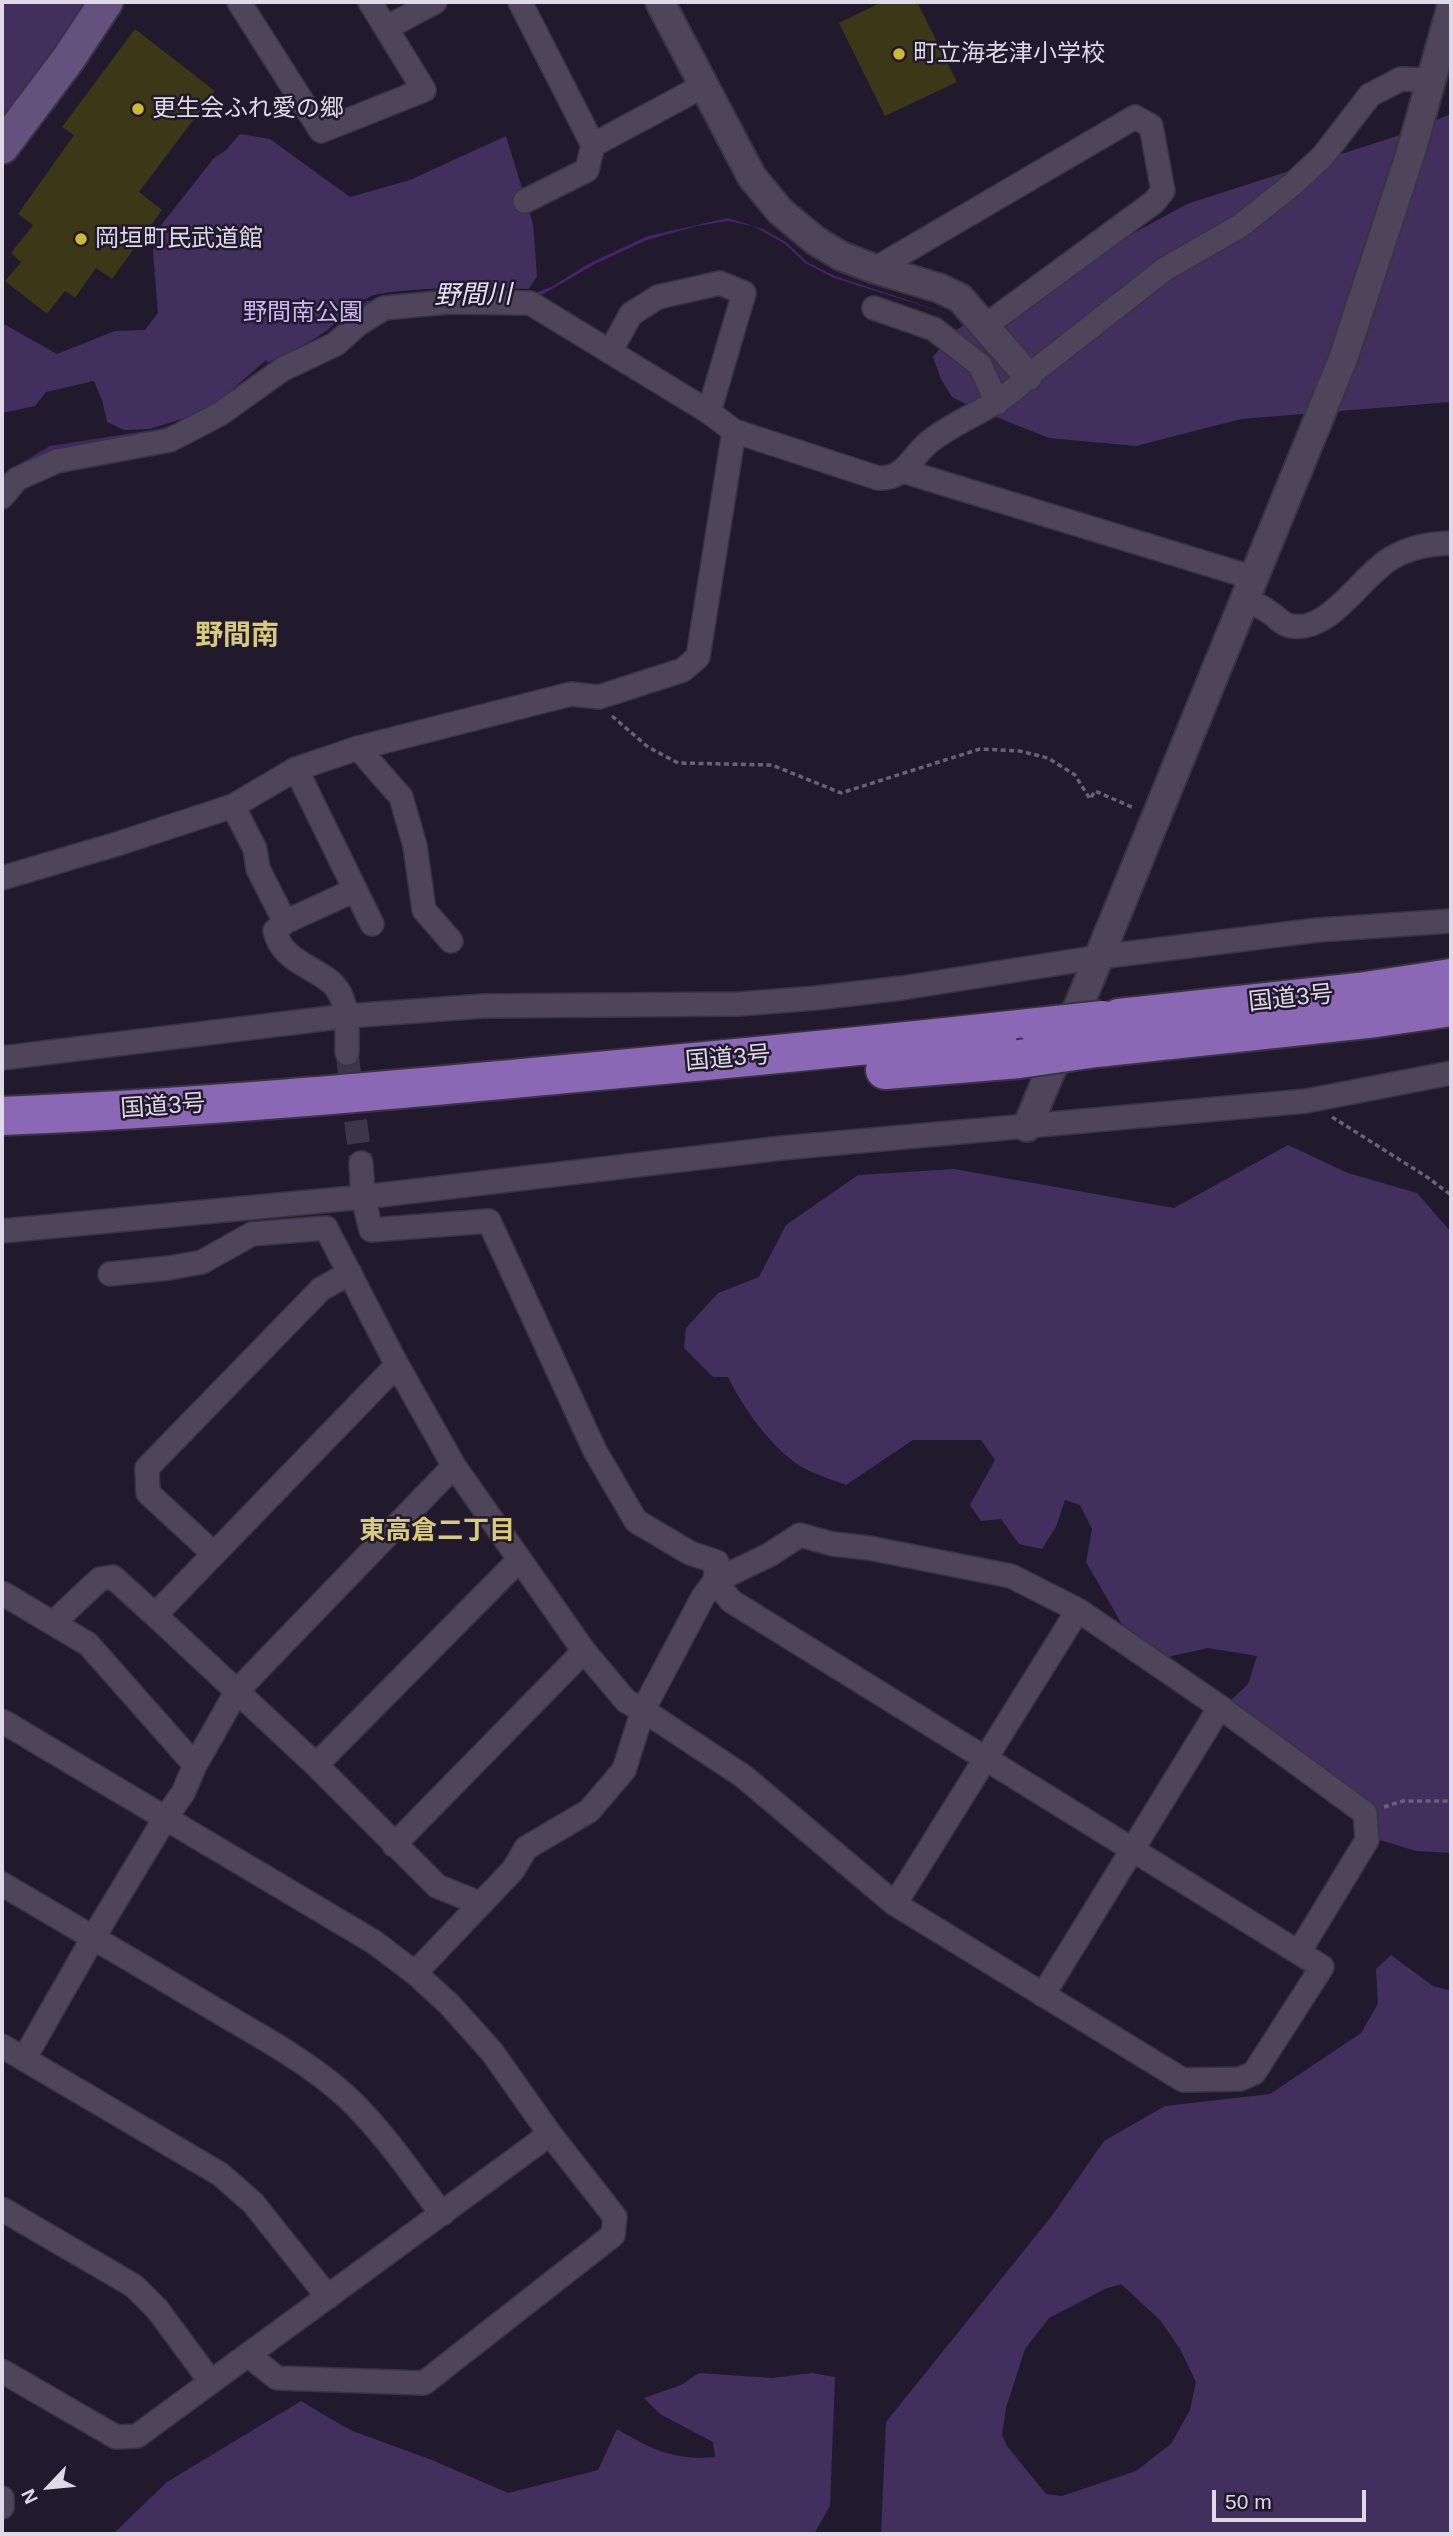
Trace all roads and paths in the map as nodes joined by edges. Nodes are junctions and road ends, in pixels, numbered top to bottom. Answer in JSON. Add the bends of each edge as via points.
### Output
{"nodes":[{"id":1,"x":106,"y":2,"type":"edge"},
{"id":2,"x":239,"y":2,"type":"edge"},
{"id":3,"x":370,"y":2,"type":"edge"},
{"id":4,"x":435,"y":2,"type":"edge"},
{"id":5,"x":520,"y":2,"type":"edge"},
{"id":6,"x":660,"y":2,"type":"edge"},
{"id":7,"x":1451,"y":9,"type":"edge"},
{"id":8,"x":386,"y":28,"type":"junction"},
{"id":9,"x":1432,"y":80,"type":"junction"},
{"id":10,"x":703,"y":86,"type":"junction"},
{"id":11,"x":593,"y":145,"type":"junction"},
{"id":12,"x":2,"y":147,"type":"edge"},
{"id":13,"x":524,"y":201,"type":"dead end"},
{"id":14,"x":875,"y":269,"type":"junction"},
{"id":15,"x":874,"y":308,"type":"dead end"},
{"id":16,"x":985,"y":326,"type":"junction"},
{"id":17,"x":610,"y":352,"type":"junction"},
{"id":18,"x":1028,"y":376,"type":"junction"},
{"id":19,"x":997,"y":403,"type":"junction"},
{"id":20,"x":709,"y":412,"type":"junction"},
{"id":21,"x":734,"y":432,"type":"junction"},
{"id":22,"x":903,"y":471,"type":"junction"},
{"id":23,"x":2,"y":496,"type":"edge"},
{"id":24,"x":1451,"y":543,"type":"edge"},
{"id":25,"x":1249,"y":589,"type":"junction"},
{"id":26,"x":599,"y":697,"type":"junction"},
{"id":27,"x":358,"y":748,"type":"junction"},
{"id":28,"x":296,"y":769,"type":"junction"},
{"id":29,"x":233,"y":806,"type":"junction"},
{"id":30,"x":1155,"y":818,"type":"junction"},
{"id":31,"x":2,"y":878,"type":"edge"},
{"id":32,"x":355,"y":890,"type":"junction"},
{"id":33,"x":1451,"y":921,"type":"edge"},
{"id":34,"x":285,"y":922,"type":"junction"},
{"id":35,"x":372,"y":924,"type":"dead end"},
{"id":36,"x":451,"y":941,"type":"dead end"},
{"id":37,"x":1099,"y":957,"type":"junction"},
{"id":38,"x":1451,"y":978,"type":"edge"},
{"id":39,"x":1451,"y":1007,"type":"edge"},
{"id":40,"x":347,"y":1016,"type":"junction"},
{"id":41,"x":1100,"y":1034,"type":"junction"},
{"id":42,"x":347,"y":1053,"type":"tunnel mouth"},
{"id":43,"x":2,"y":1058,"type":"edge"},
{"id":44,"x":1451,"y":1073,"type":"edge"},
{"id":45,"x":1306,"y":1101,"type":"junction"},
{"id":46,"x":2,"y":1116,"type":"edge"},
{"id":47,"x":1027,"y":1127,"type":"junction"},
{"id":48,"x":2,"y":1140,"type":"edge"},
{"id":49,"x":361,"y":1163,"type":"tunnel mouth"},
{"id":50,"x":1451,"y":1195,"type":"edge"},
{"id":51,"x":363,"y":1197,"type":"junction"},
{"id":52,"x":2,"y":1231,"type":"edge"},
{"id":53,"x":350,"y":1273,"type":"junction"},
{"id":54,"x":110,"y":1274,"type":"dead end"},
{"id":55,"x":397,"y":1365,"type":"junction"},
{"id":56,"x":454,"y":1466,"type":"junction"},
{"id":57,"x":214,"y":1554,"type":"junction"},
{"id":58,"x":519,"y":1560,"type":"junction"},
{"id":59,"x":715,"y":1581,"type":"junction"},
{"id":60,"x":2,"y":1593,"type":"edge"},
{"id":61,"x":1078,"y":1610,"type":"junction"},
{"id":62,"x":155,"y":1615,"type":"junction"},
{"id":63,"x":53,"y":1623,"type":"junction"},
{"id":64,"x":584,"y":1651,"type":"junction"},
{"id":65,"x":237,"y":1691,"type":"junction"},
{"id":66,"x":1220,"y":1707,"type":"junction"},
{"id":67,"x":643,"y":1710,"type":"junction"},
{"id":68,"x":2,"y":1721,"type":"edge"},
{"id":69,"x":984,"y":1758,"type":"junction"},
{"id":70,"x":195,"y":1765,"type":"junction"},
{"id":71,"x":316,"y":1765,"type":"junction"},
{"id":72,"x":1451,"y":1801,"type":"edge"},
{"id":73,"x":1365,"y":1813,"type":"junction"},
{"id":74,"x":166,"y":1817,"type":"junction"},
{"id":75,"x":394,"y":1844,"type":"junction"},
{"id":76,"x":1133,"y":1850,"type":"junction"},
{"id":77,"x":2,"y":1884,"type":"edge"},
{"id":78,"x":895,"y":1903,"type":"junction"},
{"id":79,"x":481,"y":1904,"type":"junction"},
{"id":80,"x":93,"y":1938,"type":"junction"},
{"id":81,"x":1299,"y":1952,"type":"junction"},
{"id":82,"x":415,"y":1973,"type":"junction"},
{"id":83,"x":1042,"y":1995,"type":"junction"},
{"id":84,"x":2,"y":2046,"type":"edge"},
{"id":85,"x":24,"y":2059,"type":"junction"},
{"id":86,"x":550,"y":2134,"type":"junction"},
{"id":87,"x":2,"y":2209,"type":"edge"},
{"id":88,"x":442,"y":2214,"type":"junction"},
{"id":89,"x":328,"y":2297,"type":"junction"},
{"id":90,"x":248,"y":2355,"type":"junction"},
{"id":91,"x":2,"y":2371,"type":"edge"},
{"id":92,"x":211,"y":2382,"type":"junction"},
{"id":93,"x":2,"y":2498,"type":"edge"},
{"id":94,"x":2,"y":2507,"type":"edge"}],
"edges":[{"from":1,"to":12,"type":"main road"},
{"from":2,"to":8,"type":"street","via":[[321,131],[424,90]]},
{"from":3,"to":8,"type":"street"},
{"from":4,"to":8,"type":"street"},
{"from":5,"to":11,"type":"street"},
{"from":6,"to":10,"type":"street"},
{"from":7,"to":9,"type":"street"},
{"from":9,"to":18,"type":"street","via":[[1401,79],[1370,95],[1323,156],[1293,184],[1240,226],[1165,269]]},
{"from":9,"to":25,"type":"street","via":[[1343,359]]},
{"from":10,"to":11,"type":"street"},
{"from":10,"to":14,"type":"street","via":[[752,177],[780,211],[816,242]]},
{"from":11,"to":13,"type":"street","via":[[587,170]]},
{"from":14,"to":16,"type":"street","via":[[960,298]]},
{"from":14,"to":16,"type":"street","via":[[1135,117],[1152,127],[1163,191],[1154,202]]},
{"from":15,"to":19,"type":"street","via":[[934,329],[971,357],[980,365]]},
{"from":16,"to":18,"type":"street"},
{"from":17,"to":20,"type":"street"},
{"from":17,"to":20,"type":"street","via":[[631,314],[658,298],[720,283],[744,293]]},
{"from":17,"to":23,"type":"street","via":[[530,303],[449,302],[384,309],[336,344],[283,369],[220,414],[170,440],[57,461],[18,479]]},
{"from":18,"to":19,"type":"street"},
{"from":19,"to":22,"type":"street","via":[[933,439]]},
{"from":20,"to":21,"type":"street"},
{"from":21,"to":22,"type":"street","via":[[878,478],[892,478]]},
{"from":21,"to":26,"type":"street","via":[[698,657],[683,670]]},
{"from":22,"to":25,"type":"street"},
{"from":24,"to":25,"type":"street","via":[[1429,544],[1387,560],[1309,626],[1281,624]]},
{"from":25,"to":30,"type":"street"},
{"from":26,"to":27,"type":"street","via":[[571,694]]},
{"from":26,"to":30,"type":"path","via":[[614,719],[648,747],[678,762],[772,765],[841,793],[980,749],[1020,751],[1048,758],[1075,775],[1090,799],[1095,791]]},
{"from":27,"to":28,"type":"street"},
{"from":27,"to":36,"type":"street","via":[[401,797],[415,846],[424,910]]},
{"from":28,"to":29,"type":"street"},
{"from":28,"to":32,"type":"street"},
{"from":29,"to":31,"type":"street"},
{"from":29,"to":34,"type":"street"},
{"from":30,"to":37,"type":"street"},
{"from":32,"to":34,"type":"street"},
{"from":32,"to":35,"type":"street"},
{"from":33,"to":37,"type":"street","via":[[1318,930]]},
{"from":34,"to":40,"type":"street","via":[[275,931],[277,943],[340,991]]},
{"from":37,"to":40,"type":"street","via":[[816,998],[739,1004],[484,1006]]},
{"from":37,"to":47,"type":"street"},
{"from":38,"to":41,"type":"highway","name":"国道3号"},
{"from":39,"to":41,"type":"highway","name":"国道3号","via":[[1376,1018]]},
{"from":40,"to":42,"type":"street"},
{"from":40,"to":43,"type":"street"},
{"from":41,"to":46,"type":"highway","name":"国道3号","bridge":true,"via":[[1038,1027],[440,1086]]},
{"from":41,"to":48,"type":"highway","name":"国道3号","bridge":true,"via":[[1019,1059],[171,1132]]},
{"from":44,"to":45,"type":"street"},
{"from":45,"to":47,"type":"street"},
{"from":45,"to":50,"type":"path"},
{"from":47,"to":51,"type":"street","via":[[782,1148]]},
{"from":49,"to":51,"type":"street"},
{"from":51,"to":52,"type":"street"},
{"from":51,"to":59,"type":"street","via":[[371,1230],[489,1221],[595,1451],[636,1521],[690,1553],[716,1562]]},
{"from":53,"to":54,"type":"street","via":[[326,1228],[252,1234],[202,1262]]},
{"from":53,"to":55,"type":"street"},
{"from":53,"to":57,"type":"street","via":[[321,1289],[147,1468],[148,1493]]},
{"from":55,"to":56,"type":"street"},
{"from":55,"to":57,"type":"street"},
{"from":56,"to":58,"type":"street"},
{"from":56,"to":65,"type":"street"},
{"from":57,"to":62,"type":"street"},
{"from":58,"to":64,"type":"street"},
{"from":58,"to":71,"type":"street"},
{"from":59,"to":61,"type":"street","via":[[800,1535],[1011,1576]]},
{"from":59,"to":67,"type":"street"},
{"from":59,"to":69,"type":"street","via":[[731,1601]]},
{"from":60,"to":63,"type":"street"},
{"from":61,"to":66,"type":"street"},
{"from":61,"to":69,"type":"street"},
{"from":62,"to":63,"type":"street","via":[[113,1577],[100,1579]]},
{"from":62,"to":65,"type":"street"},
{"from":63,"to":70,"type":"street","via":[[88,1644]]},
{"from":64,"to":67,"type":"street","via":[[626,1701]]},
{"from":64,"to":75,"type":"street"},
{"from":65,"to":70,"type":"street"},
{"from":65,"to":71,"type":"street"},
{"from":66,"to":73,"type":"street"},
{"from":66,"to":76,"type":"street"},
{"from":67,"to":78,"type":"street","via":[[743,1776]]},
{"from":67,"to":79,"type":"street","via":[[624,1770],[589,1811],[526,1848],[513,1870]]},
{"from":68,"to":74,"type":"street"},
{"from":69,"to":76,"type":"street"},
{"from":69,"to":78,"type":"street"},
{"from":70,"to":74,"type":"street"},
{"from":71,"to":75,"type":"street"},
{"from":72,"to":73,"type":"path","via":[[1403,1801]]},
{"from":73,"to":81,"type":"street","via":[[1367,1840]]},
{"from":74,"to":80,"type":"street"},
{"from":74,"to":82,"type":"street","via":[[374,1941]]},
{"from":75,"to":79,"type":"street","via":[[437,1886]]},
{"from":76,"to":81,"type":"street"},
{"from":76,"to":83,"type":"street"},
{"from":77,"to":80,"type":"street"},
{"from":78,"to":83,"type":"street"},
{"from":79,"to":82,"type":"street"},
{"from":80,"to":85,"type":"street"},
{"from":80,"to":88,"type":"street","via":[[315,2070],[382,2136]]},
{"from":81,"to":83,"type":"street","via":[[1322,1967],[1254,2073],[1240,2079],[1183,2080]]},
{"from":82,"to":86,"type":"street","via":[[492,2052]]},
{"from":84,"to":85,"type":"street"},
{"from":85,"to":89,"type":"street","via":[[220,2174],[253,2203]]},
{"from":86,"to":88,"type":"street"},
{"from":86,"to":90,"type":"street","via":[[615,2217],[613,2235],[424,2383],[277,2378]]},
{"from":87,"to":92,"type":"street","via":[[134,2286],[157,2309]]},
{"from":88,"to":89,"type":"street"},
{"from":89,"to":90,"type":"street"},
{"from":90,"to":92,"type":"street"},
{"from":91,"to":92,"type":"street","via":[[116,2437],[137,2436]]},
{"from":93,"to":94,"type":"street"}]}
